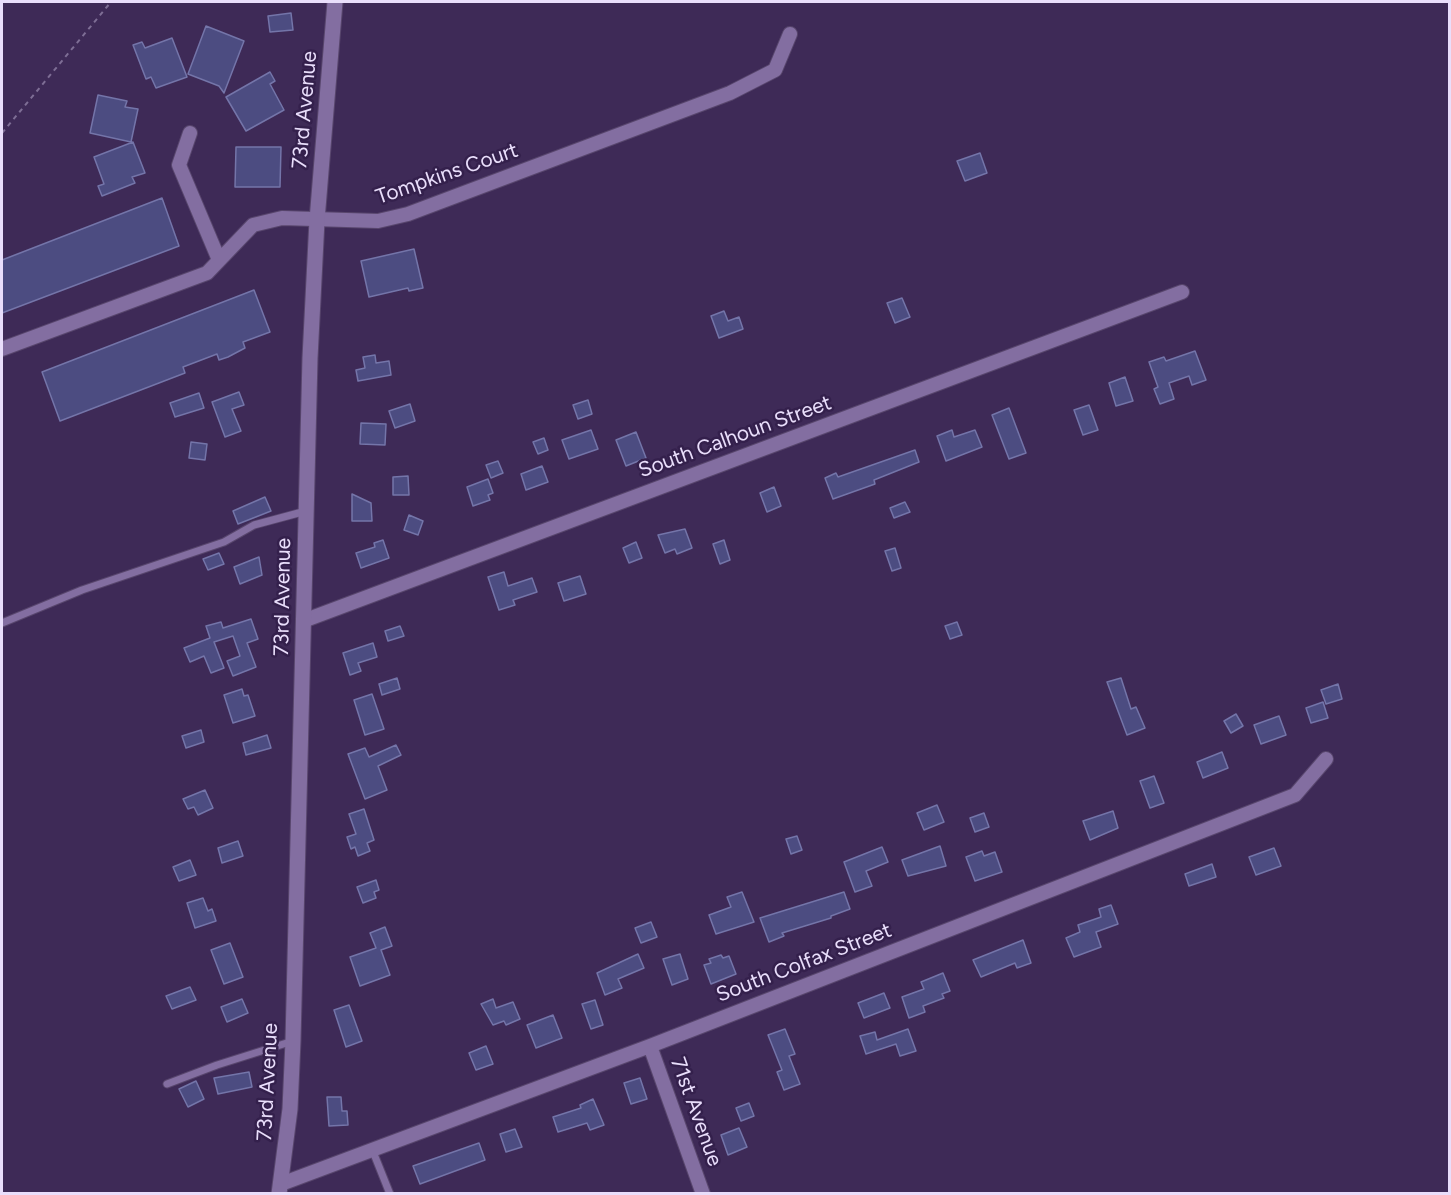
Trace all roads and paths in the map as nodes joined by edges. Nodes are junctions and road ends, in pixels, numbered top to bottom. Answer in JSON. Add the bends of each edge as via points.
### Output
{"nodes":[{"id":1,"x":111,"y":2,"type":"edge"},
{"id":2,"x":335,"y":2,"type":"edge"},
{"id":3,"x":790,"y":34,"type":"dead end"},
{"id":4,"x":190,"y":133,"type":"dead end"},
{"id":5,"x":2,"y":134,"type":"edge"},
{"id":6,"x":317,"y":220,"type":"junction"},
{"id":7,"x":219,"y":260,"type":"junction"},
{"id":8,"x":1182,"y":292,"type":"dead end"},
{"id":9,"x":2,"y":349,"type":"edge"},
{"id":10,"x":306,"y":512,"type":"junction"},
{"id":11,"x":303,"y":621,"type":"junction"},
{"id":12,"x":2,"y":623,"type":"edge"},
{"id":13,"x":1326,"y":759,"type":"dead end"},
{"id":14,"x":293,"y":1041,"type":"junction"},
{"id":15,"x":650,"y":1046,"type":"junction"},
{"id":16,"x":167,"y":1084,"type":"dead end"},
{"id":17,"x":372,"y":1149,"type":"junction"},
{"id":18,"x":280,"y":1189,"type":"edge"},
{"id":19,"x":390,"y":1194,"type":"edge"},
{"id":20,"x":703,"y":1194,"type":"edge"}],
"edges":[{"from":1,"to":5,"type":"path"},
{"from":2,"to":6,"type":"street","name":"73rd Avenue"},
{"from":3,"to":6,"type":"street","name":"Tompkins Court","via":[[775,70],[730,93],[408,214],[378,221]]},
{"from":4,"to":7,"type":"street","via":[[179,165]]},
{"from":6,"to":7,"type":"street","name":"Tompkins Court","via":[[282,218],[253,225]]},
{"from":6,"to":10,"type":"street","name":"73rd Avenue"},
{"from":7,"to":9,"type":"street","name":"Tompkins Court","via":[[207,273]]},
{"from":8,"to":11,"type":"street","name":"South Calhoun Street"},
{"from":10,"to":11,"type":"street","name":"73rd Avenue"},
{"from":10,"to":12,"type":"lane","via":[[254,525],[224,542],[82,590]]},
{"from":11,"to":14,"type":"street","name":"73rd Avenue"},
{"from":13,"to":15,"type":"street","name":"South Colfax Street","via":[[1295,795]]},
{"from":14,"to":16,"type":"lane"},
{"from":14,"to":18,"type":"street","name":"73rd Avenue"},
{"from":15,"to":17,"type":"street","name":"South Colfax Street"},
{"from":15,"to":20,"type":"street","name":"71st Avenue"},
{"from":17,"to":18,"type":"street","name":"South Colfax Street"},
{"from":17,"to":19,"type":"lane"}]}
